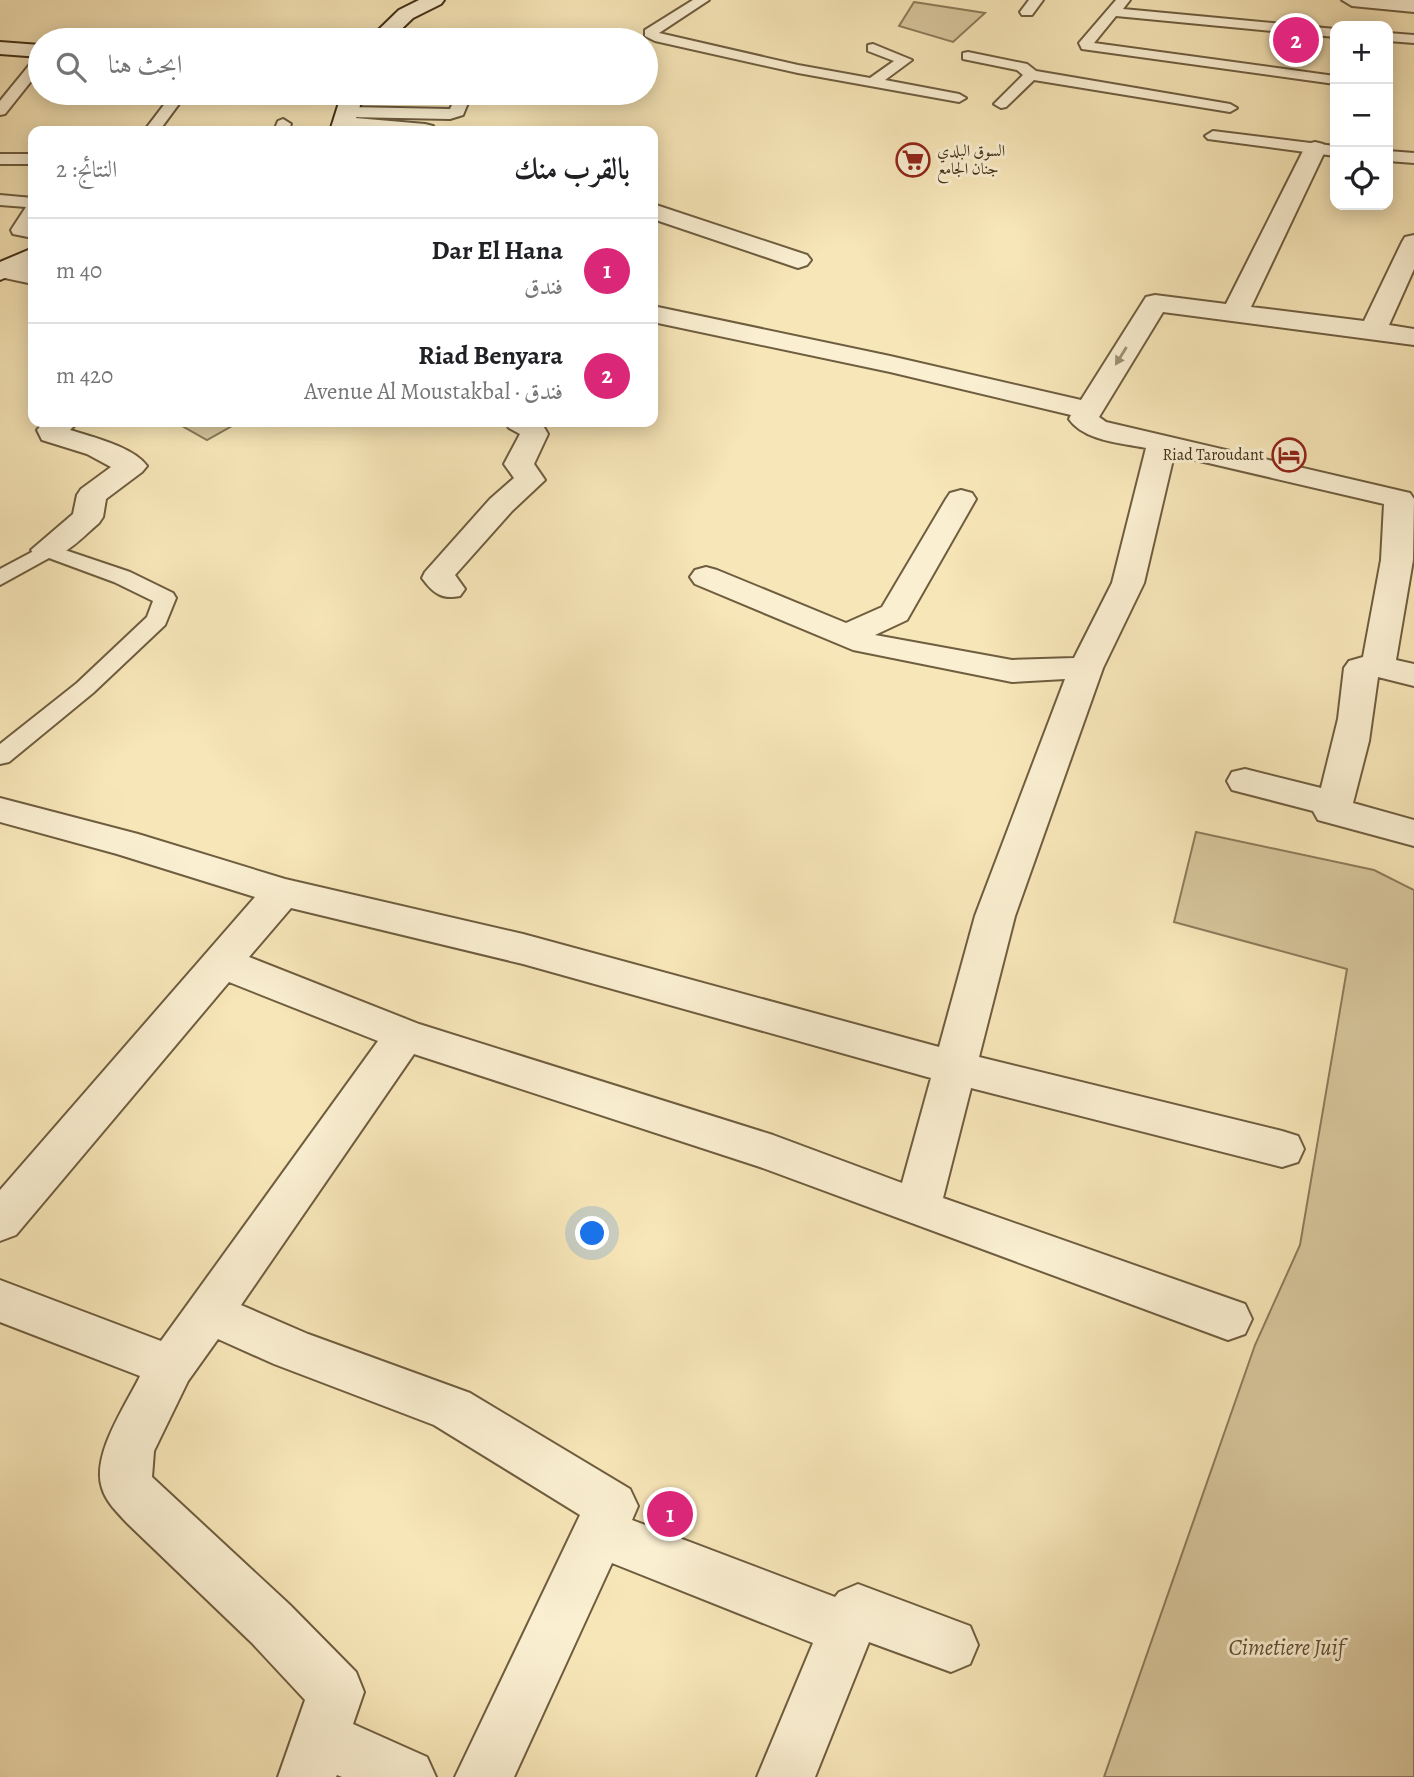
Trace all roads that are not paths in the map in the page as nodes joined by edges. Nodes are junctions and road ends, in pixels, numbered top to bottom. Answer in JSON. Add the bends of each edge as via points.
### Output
{"nodes":[{"id":1,"x":434,"y":0,"type":"edge"},
{"id":2,"x":702,"y":0,"type":"edge"},
{"id":3,"x":1036,"y":0,"type":"edge"},
{"id":4,"x":1123,"y":0,"type":"edge"},
{"id":5,"x":1352,"y":0,"type":"edge"},
{"id":6,"x":1414,"y":6,"type":"edge"},
{"id":7,"x":1027,"y":12,"type":"dead end"},
{"id":8,"x":1112,"y":12,"type":"junction"},
{"id":9,"x":391,"y":28,"type":"edge"},
{"id":10,"x":658,"y":28,"type":"edge"},
{"id":11,"x":1330,"y":33,"type":"edge"},
{"id":12,"x":658,"y":36,"type":"edge"},
{"id":13,"x":1393,"y":37,"type":"edge"},
{"id":14,"x":1414,"y":39,"type":"edge"},
{"id":15,"x":0,"y":48,"type":"edge"},
{"id":16,"x":873,"y":48,"type":"dead end"},
{"id":17,"x":28,"y":50,"type":"edge"},
{"id":18,"x":968,"y":56,"type":"dead end"},
{"id":19,"x":1031,"y":75,"type":"junction"},
{"id":20,"x":28,"y":76,"type":"edge"},
{"id":21,"x":1330,"y":78,"type":"edge"},
{"id":22,"x":872,"y":83,"type":"junction"},
{"id":23,"x":959,"y":98,"type":"dead end"},
{"id":24,"x":1002,"y":104,"type":"dead end"},
{"id":25,"x":171,"y":105,"type":"edge"},
{"id":26,"x":460,"y":105,"type":"edge"},
{"id":27,"x":1230,"y":108,"type":"dead end"},
{"id":28,"x":0,"y":111,"type":"edge"},
{"id":29,"x":347,"y":115,"type":"edge"},
{"id":30,"x":155,"y":126,"type":"edge"},
{"id":31,"x":401,"y":126,"type":"edge"},
{"id":32,"x":1213,"y":136,"type":"dead end"},
{"id":33,"x":1325,"y":150,"type":"edge"},
{"id":34,"x":1393,"y":156,"type":"edge"},
{"id":35,"x":1414,"y":158,"type":"edge"},
{"id":36,"x":0,"y":159,"type":"edge"},
{"id":37,"x":28,"y":159,"type":"edge"},
{"id":38,"x":0,"y":200,"type":"edge"},
{"id":39,"x":28,"y":202,"type":"edge"},
{"id":40,"x":658,"y":213,"type":"edge"},
{"id":41,"x":28,"y":216,"type":"edge"},
{"id":42,"x":28,"y":232,"type":"edge"},
{"id":43,"x":1414,"y":243,"type":"edge"},
{"id":44,"x":28,"y":258,"type":"edge"},
{"id":45,"x":798,"y":260,"type":"dead end"},
{"id":46,"x":1,"y":271,"type":"edge"},
{"id":47,"x":28,"y":275,"type":"edge"},
{"id":48,"x":1234,"y":314,"type":"junction"},
{"id":49,"x":658,"y":315,"type":"edge"},
{"id":50,"x":1373,"y":330,"type":"junction"},
{"id":51,"x":1414,"y":337,"type":"edge"},
{"id":52,"x":1087,"y":410,"type":"junction"},
{"id":53,"x":56,"y":427,"type":"edge"},
{"id":54,"x":530,"y":427,"type":"edge"},
{"id":55,"x":1162,"y":444,"type":"junction"},
{"id":56,"x":961,"y":499,"type":"dead end"},
{"id":57,"x":47,"y":550,"type":"junction"},
{"id":58,"x":706,"y":577,"type":"dead end"},
{"id":59,"x":0,"y":578,"type":"edge"},
{"id":60,"x":449,"y":589,"type":"dead end"},
{"id":61,"x":846,"y":636,"type":"junction"},
{"id":62,"x":1378,"y":667,"type":"junction"},
{"id":63,"x":1086,"y":668,"type":"junction"},
{"id":64,"x":1414,"y":675,"type":"edge"},
{"id":65,"x":0,"y":756,"type":"edge"},
{"id":66,"x":1245,"y":781,"type":"dead end"},
{"id":67,"x":1335,"y":804,"type":"junction"},
{"id":68,"x":0,"y":810,"type":"edge"},
{"id":69,"x":1414,"y":833,"type":"edge"},
{"id":70,"x":282,"y":892,"type":"junction"},
{"id":71,"x":222,"y":963,"type":"junction"},
{"id":72,"x":405,"y":1035,"type":"junction"},
{"id":73,"x":956,"y":1068,"type":"junction"},
{"id":74,"x":1282,"y":1149,"type":"dead end"},
{"id":75,"x":918,"y":1208,"type":"junction"},
{"id":76,"x":0,"y":1222,"type":"edge"},
{"id":77,"x":0,"y":1301,"type":"edge"},
{"id":78,"x":208,"y":1312,"type":"junction"},
{"id":79,"x":1228,"y":1319,"type":"dead end"},
{"id":80,"x":171,"y":1366,"type":"junction"},
{"id":81,"x":599,"y":1532,"type":"junction"},
{"id":82,"x":846,"y":1628,"type":"junction"},
{"id":83,"x":951,"y":1646,"type":"dead end"},
{"id":84,"x":314,"y":1757,"type":"edge"},
{"id":85,"x":407,"y":1777,"type":"edge"},
{"id":86,"x":484,"y":1777,"type":"edge"},
{"id":87,"x":786,"y":1777,"type":"edge"}],
"edges":[{"from":1,"to":9,"type":"street","via":[[406,14]]},
{"from":2,"to":10,"type":"lane"},
{"from":3,"to":7,"type":"lane"},
{"from":4,"to":8,"type":"lane"},
{"from":5,"to":6,"type":"street"},
{"from":8,"to":11,"type":"lane"},
{"from":8,"to":21,"type":"lane","via":[[1087,46]]},
{"from":12,"to":22,"type":"lane","via":[[704,50]]},
{"from":13,"to":14,"type":"lane"},
{"from":15,"to":17,"type":"street"},
{"from":16,"to":22,"type":"lane","via":[[905,60]]},
{"from":18,"to":19,"type":"lane","via":[[1022,67]]},
{"from":19,"to":24,"type":"lane"},
{"from":19,"to":27,"type":"lane"},
{"from":20,"to":28,"type":"lane"},
{"from":22,"to":23,"type":"lane"},
{"from":25,"to":30,"type":"lane"},
{"from":26,"to":29,"type":"lane","via":[[450,114]]},
{"from":29,"to":31,"type":"street"},
{"from":32,"to":33,"type":"lane"},
{"from":33,"to":48,"type":"street"},
{"from":34,"to":35,"type":"lane"},
{"from":36,"to":37,"type":"lane"},
{"from":38,"to":39,"type":"lane"},
{"from":40,"to":45,"type":"street"},
{"from":41,"to":42,"type":"lane","via":[[19,230]]},
{"from":43,"to":50,"type":"street"},
{"from":44,"to":46,"type":"street"},
{"from":46,"to":47,"type":"street"},
{"from":48,"to":50,"type":"street"},
{"from":48,"to":52,"type":"street","one_way":true,"via":[[1155,303]]},
{"from":49,"to":52,"type":"street"},
{"from":50,"to":51,"type":"street"},
{"from":52,"to":55,"type":"street","via":[[1083,419],[1096,428]]},
{"from":53,"to":57,"type":"street","via":[[52,434],[97,448],[132,466],[92,495],[88,517]]},
{"from":54,"to":60,"type":"street","via":[[534,434],[519,464],[530,480],[441,572],[438,578]]},
{"from":55,"to":62,"type":"street","via":[[1399,499],[1397,560]]},
{"from":55,"to":63,"type":"street","via":[[1128,583]]},
{"from":56,"to":61,"type":"street","via":[[895,613]]},
{"from":57,"to":59,"type":"lane"},
{"from":57,"to":65,"type":"lane","via":[[165,598],[157,620],[85,688]]},
{"from":58,"to":61,"type":"street"},
{"from":61,"to":63,"type":"street","via":[[1012,671]]},
{"from":62,"to":64,"type":"street"},
{"from":62,"to":67,"type":"street","via":[[1361,668],[1356,716]]},
{"from":63,"to":73,"type":"street","via":[[995,916]]},
{"from":66,"to":67,"type":"street"},
{"from":67,"to":69,"type":"street","via":[[1331,811]]},
{"from":68,"to":70,"type":"street"},
{"from":70,"to":71,"type":"street"},
{"from":70,"to":73,"type":"street","via":[[523,949]]},
{"from":71,"to":72,"type":"street"},
{"from":71,"to":76,"type":"street"},
{"from":72,"to":75,"type":"street","via":[[773,1153]]},
{"from":72,"to":78,"type":"street"},
{"from":73,"to":74,"type":"street"},
{"from":73,"to":75,"type":"street"},
{"from":75,"to":79,"type":"street"},
{"from":77,"to":80,"type":"street"},
{"from":78,"to":80,"type":"street"},
{"from":78,"to":81,"type":"street","via":[[291,1349],[452,1409],[612,1506]]},
{"from":80,"to":84,"type":"street","via":[[129,1449],[126,1485],[336,1692]]},
{"from":81,"to":82,"type":"street"},
{"from":81,"to":86,"type":"street"},
{"from":82,"to":83,"type":"street","via":[[859,1611]]},
{"from":82,"to":87,"type":"street"},
{"from":84,"to":85,"type":"street"}]}
